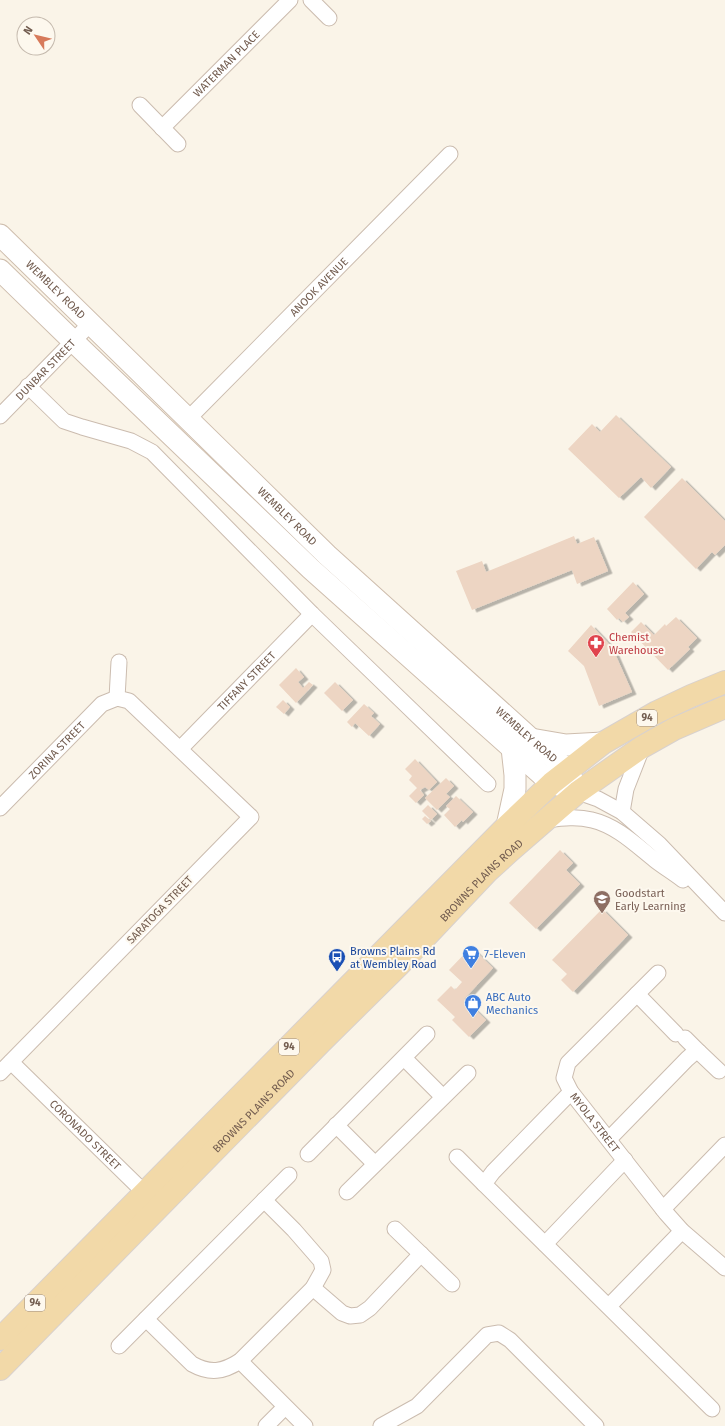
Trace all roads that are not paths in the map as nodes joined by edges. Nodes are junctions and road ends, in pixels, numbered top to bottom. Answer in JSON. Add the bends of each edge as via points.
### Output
{"nodes":[{"id":1,"x":290,"y":0,"type":"edge"},
{"id":2,"x":311,"y":0,"type":"edge"},
{"id":3,"x":329,"y":18,"type":"dead end"},
{"id":4,"x":140,"y":105,"type":"dead end"},
{"id":5,"x":162,"y":128,"type":"junction"},
{"id":6,"x":178,"y":144,"type":"dead end"},
{"id":7,"x":450,"y":154,"type":"dead end"},
{"id":8,"x":0,"y":235,"type":"edge"},
{"id":9,"x":0,"y":270,"type":"edge"},
{"id":10,"x":90,"y":324,"type":"junction"},
{"id":11,"x":72,"y":341,"type":"junction"},
{"id":12,"x":28,"y":386,"type":"junction"},
{"id":13,"x":0,"y":416,"type":"edge"},
{"id":14,"x":188,"y":419,"type":"junction"},
{"id":15,"x":312,"y":614,"type":"junction"},
{"id":16,"x":119,"y":662,"type":"dead end"},
{"id":17,"x":725,"y":682,"type":"edge"},
{"id":18,"x":117,"y":698,"type":"junction"},
{"id":19,"x":725,"y":707,"type":"edge"},
{"id":20,"x":530,"y":739,"type":"junction"},
{"id":21,"x":603,"y":743,"type":"junction"},
{"id":22,"x":642,"y":747,"type":"junction"},
{"id":23,"x":512,"y":748,"type":"junction"},
{"id":24,"x":180,"y":749,"type":"junction"},
{"id":25,"x":560,"y":776,"type":"junction"},
{"id":26,"x":488,"y":784,"type":"dead end"},
{"id":27,"x":578,"y":792,"type":"junction"},
{"id":28,"x":0,"y":808,"type":"edge"},
{"id":29,"x":622,"y":812,"type":"junction"},
{"id":30,"x":546,"y":820,"type":"junction"},
{"id":31,"x":507,"y":826,"type":"junction"},
{"id":32,"x":474,"y":860,"type":"junction"},
{"id":33,"x":712,"y":900,"type":"junction"},
{"id":34,"x":725,"y":913,"type":"edge"},
{"id":35,"x":658,"y":974,"type":"dead end"},
{"id":36,"x":637,"y":994,"type":"junction"},
{"id":37,"x":428,"y":1034,"type":"dead end"},
{"id":38,"x":699,"y":1052,"type":"junction"},
{"id":39,"x":404,"y":1058,"type":"junction"},
{"id":40,"x":11,"y":1062,"type":"junction"},
{"id":41,"x":719,"y":1071,"type":"dead end"},
{"id":42,"x":0,"y":1073,"type":"edge"},
{"id":43,"x":468,"y":1073,"type":"dead end"},
{"id":44,"x":571,"y":1092,"type":"junction"},
{"id":45,"x":443,"y":1097,"type":"junction"},
{"id":46,"x":336,"y":1126,"type":"junction"},
{"id":47,"x":609,"y":1139,"type":"junction"},
{"id":48,"x":725,"y":1145,"type":"edge"},
{"id":49,"x":308,"y":1154,"type":"dead end"},
{"id":50,"x":457,"y":1157,"type":"dead end"},
{"id":51,"x":625,"y":1160,"type":"junction"},
{"id":52,"x":375,"y":1164,"type":"junction"},
{"id":53,"x":289,"y":1175,"type":"dead end"},
{"id":54,"x":484,"y":1184,"type":"junction"},
{"id":55,"x":347,"y":1192,"type":"dead end"},
{"id":56,"x":152,"y":1200,"type":"junction"},
{"id":57,"x":264,"y":1200,"type":"junction"},
{"id":58,"x":663,"y":1209,"type":"junction"},
{"id":59,"x":395,"y":1228,"type":"dead end"},
{"id":60,"x":682,"y":1231,"type":"junction"},
{"id":61,"x":545,"y":1244,"type":"junction"},
{"id":62,"x":421,"y":1254,"type":"junction"},
{"id":63,"x":725,"y":1268,"type":"edge"},
{"id":64,"x":452,"y":1284,"type":"dead end"},
{"id":65,"x":313,"y":1288,"type":"junction"},
{"id":66,"x":609,"y":1306,"type":"junction"},
{"id":67,"x":146,"y":1319,"type":"junction"},
{"id":68,"x":0,"y":1339,"type":"edge"},
{"id":69,"x":119,"y":1346,"type":"dead end"},
{"id":70,"x":240,"y":1361,"type":"junction"},
{"id":71,"x":0,"y":1369,"type":"edge"},
{"id":72,"x":285,"y":1407,"type":"junction"},
{"id":73,"x":712,"y":1409,"type":"dead end"},
{"id":74,"x":266,"y":1426,"type":"edge"},
{"id":75,"x":305,"y":1426,"type":"edge"},
{"id":76,"x":381,"y":1426,"type":"edge"},
{"id":77,"x":596,"y":1426,"type":"edge"}],
"edges":[{"from":1,"to":5,"type":"street","name":"WATERMAN PLACE"},
{"from":2,"to":3,"type":"street"},
{"from":4,"to":5,"type":"street"},
{"from":5,"to":6,"type":"street"},
{"from":7,"to":14,"type":"street","name":"ANOOK AVENUE"},
{"from":8,"to":10,"type":"main road","name":"WEMBLEY ROAD"},
{"from":9,"to":11,"type":"main road","name":"WEMBLEY ROAD"},
{"from":10,"to":11,"type":"street","name":"DUNBAR STREET"},
{"from":10,"to":14,"type":"main road","name":"WEMBLEY ROAD"},
{"from":11,"to":12,"type":"street","name":"DUNBAR STREET"},
{"from":11,"to":23,"type":"main road","name":"WEMBLEY ROAD","via":[[311,569]]},
{"from":12,"to":13,"type":"street","name":"DUNBAR STREET"},
{"from":12,"to":15,"type":"street","via":[[64,421],[131,441],[152,452]]},
{"from":14,"to":20,"type":"main road","name":"WEMBLEY ROAD","via":[[327,555]]},
{"from":15,"to":24,"type":"street","name":"TIFFANY STREET"},
{"from":15,"to":26,"type":"street"},
{"from":16,"to":18,"type":"street"},
{"from":17,"to":21,"type":"main road","name":"BROWNS PLAINS ROAD","number":"94","via":[[657,712]]},
{"from":18,"to":24,"type":"street","via":[[129,701]]},
{"from":18,"to":28,"type":"street","name":"ZORINA STREET","via":[[102,704]]},
{"from":19,"to":22,"type":"main road","name":"BROWNS PLAINS ROAD","number":"94","via":[[674,729]]},
{"from":20,"to":21,"type":"main road","via":[[566,745]]},
{"from":20,"to":25,"type":"main road","name":"WEMBLEY ROAD"},
{"from":21,"to":25,"type":"main road","name":"BROWNS PLAINS ROAD","number":"94"},
{"from":22,"to":27,"type":"main road","name":"BROWNS PLAINS ROAD","number":"94"},
{"from":22,"to":29,"type":"street","via":[[626,789]]},
{"from":23,"to":25,"type":"main road","name":"WEMBLEY ROAD"},
{"from":23,"to":31,"type":"main road","via":[[515,789]]},
{"from":24,"to":40,"type":"street","name":"SARATOGA STREET","via":[[251,817]]},
{"from":25,"to":27,"type":"main road","name":"WEMBLEY ROAD"},
{"from":25,"to":31,"type":"main road","name":"BROWNS PLAINS ROAD","number":"94"},
{"from":27,"to":29,"type":"street","name":"WEMBLEY ROAD","via":[[598,798]]},
{"from":27,"to":30,"type":"main road","name":"BROWNS PLAINS ROAD","number":"94"},
{"from":27,"to":32,"type":"main road","via":[[532,815],[492,851]]},
{"from":29,"to":33,"type":"street","name":"WEMBLEY ROAD","via":[[659,844]]},
{"from":30,"to":33,"type":"street","name":"WEMBLEY ROAD","via":[[582,818],[606,825],[620,832]]},
{"from":30,"to":56,"type":"main road","name":"BROWNS PLAINS ROAD","number":"94","via":[[487,872],[399,965],[321,1042]]},
{"from":31,"to":32,"type":"main road","name":"BROWNS PLAINS ROAD","number":"94"},
{"from":32,"to":56,"type":"main road","name":"BROWNS PLAINS ROAD","number":"94"},
{"from":33,"to":34,"type":"street","name":"WEMBLEY ROAD"},
{"from":35,"to":36,"type":"street","name":"MYOLA STREET"},
{"from":36,"to":38,"type":"street"},
{"from":36,"to":44,"type":"street","name":"MYOLA STREET","via":[[568,1063],[564,1078]]},
{"from":37,"to":39,"type":"street"},
{"from":38,"to":41,"type":"street"},
{"from":38,"to":47,"type":"street","via":[[695,1052],[687,1059]]},
{"from":39,"to":45,"type":"street"},
{"from":39,"to":46,"type":"street"},
{"from":40,"to":42,"type":"street","name":"SARATOGA STREET"},
{"from":40,"to":56,"type":"street","name":"CORONADO STREET"},
{"from":43,"to":45,"type":"street"},
{"from":44,"to":47,"type":"street","name":"MYOLA STREET"},
{"from":44,"to":54,"type":"street"},
{"from":45,"to":52,"type":"street"},
{"from":46,"to":49,"type":"street"},
{"from":46,"to":52,"type":"street"},
{"from":47,"to":51,"type":"street","name":"MYOLA STREET"},
{"from":48,"to":58,"type":"street"},
{"from":50,"to":54,"type":"street"},
{"from":51,"to":58,"type":"street","name":"MYOLA STREET"},
{"from":51,"to":61,"type":"street"},
{"from":52,"to":55,"type":"street"},
{"from":53,"to":57,"type":"street"},
{"from":54,"to":61,"type":"street"},
{"from":56,"to":68,"type":"main road","name":"BROWNS PLAINS ROAD","number":"94"},
{"from":56,"to":71,"type":"main road","name":"BROWNS PLAINS ROAD","number":"94"},
{"from":57,"to":65,"type":"street","via":[[321,1261],[323,1270]]},
{"from":57,"to":67,"type":"street"},
{"from":58,"to":60,"type":"street","name":"MYOLA STREET"},
{"from":59,"to":62,"type":"street"},
{"from":60,"to":63,"type":"street","name":"MYOLA STREET"},
{"from":60,"to":66,"type":"street"},
{"from":61,"to":66,"type":"street"},
{"from":62,"to":64,"type":"street"},
{"from":62,"to":65,"type":"street","via":[[370,1308],[360,1315],[350,1316],[342,1312]]},
{"from":65,"to":70,"type":"street"},
{"from":66,"to":73,"type":"street"},
{"from":67,"to":69,"type":"street"},
{"from":67,"to":70,"type":"street","via":[[192,1364],[201,1369],[216,1371],[230,1368]]},
{"from":70,"to":72,"type":"street"},
{"from":72,"to":74,"type":"street"},
{"from":72,"to":75,"type":"street"},
{"from":76,"to":77,"type":"street","via":[[417,1406],[487,1335],[499,1333],[510,1340]]}]}
